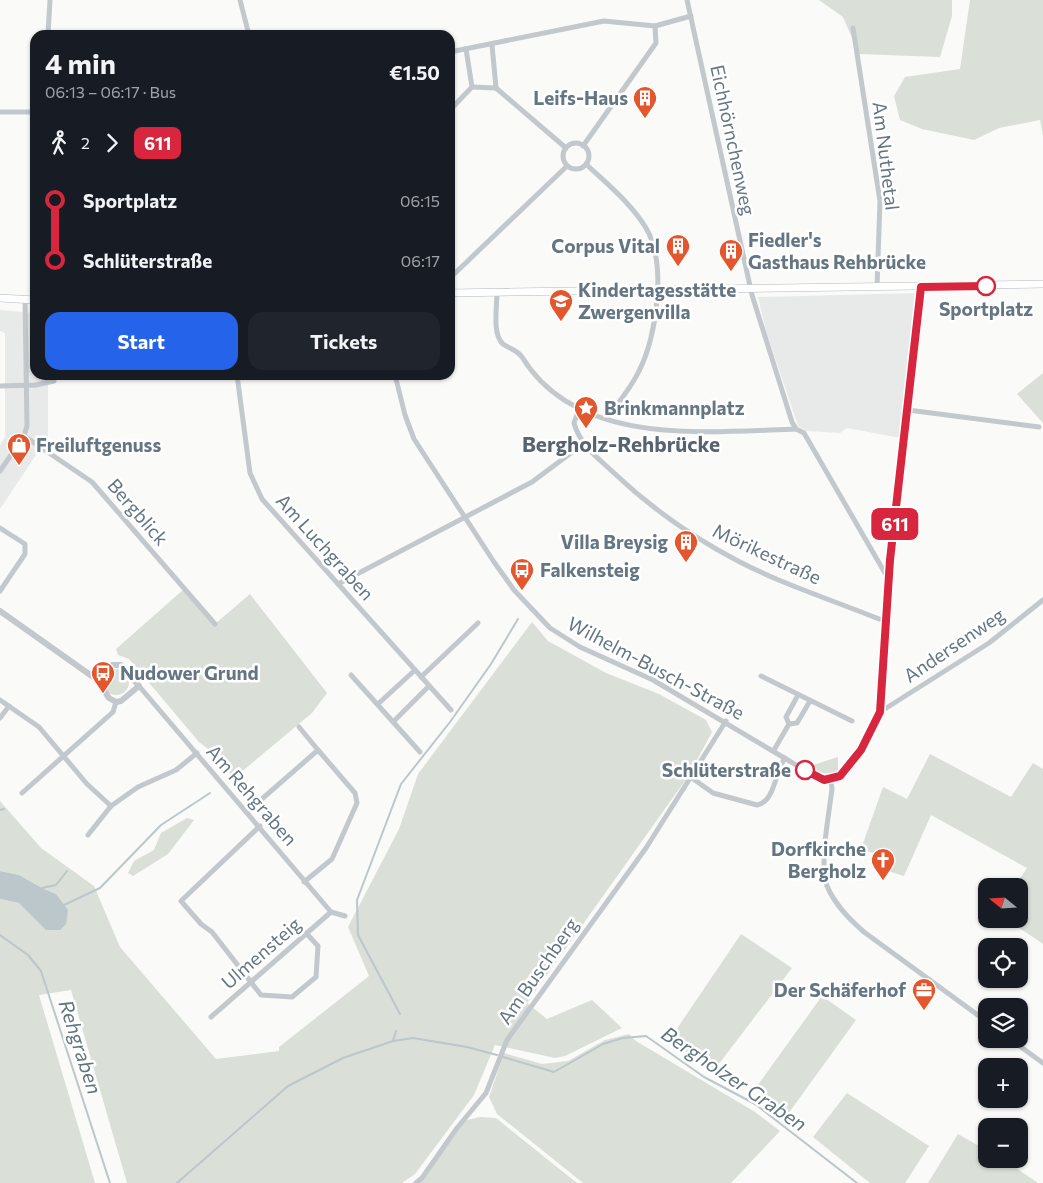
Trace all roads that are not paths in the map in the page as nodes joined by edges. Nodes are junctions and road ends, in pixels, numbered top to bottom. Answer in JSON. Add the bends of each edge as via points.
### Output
{"nodes":[{"id":1,"x":50,"y":0,"type":"edge"},
{"id":2,"x":240,"y":0,"type":"edge"},
{"id":3,"x":687,"y":0,"type":"edge"},
{"id":4,"x":691,"y":16,"type":"junction"},
{"id":5,"x":655,"y":26,"type":"junction"},
{"id":6,"x":853,"y":28,"type":"dead end"},
{"id":7,"x":48,"y":30,"type":"edge"},
{"id":8,"x":248,"y":30,"type":"edge"},
{"id":9,"x":492,"y":45,"type":"junction"},
{"id":10,"x":466,"y":49,"type":"junction"},
{"id":11,"x":455,"y":51,"type":"edge"},
{"id":12,"x":472,"y":87,"type":"junction"},
{"id":13,"x":496,"y":88,"type":"junction"},
{"id":14,"x":455,"y":105,"type":"edge"},
{"id":15,"x":0,"y":112,"type":"edge"},
{"id":16,"x":30,"y":112,"type":"edge"},
{"id":17,"x":583,"y":146,"type":"junction"},
{"id":18,"x":566,"y":148,"type":"junction"},
{"id":19,"x":586,"y":164,"type":"junction"},
{"id":20,"x":567,"y":166,"type":"junction"},
{"id":21,"x":455,"y":274,"type":"edge"},
{"id":22,"x":1043,"y":284,"type":"edge"},
{"id":23,"x":877,"y":287,"type":"junction"},
{"id":24,"x":921,"y":287,"type":"junction"},
{"id":25,"x":751,"y":289,"type":"junction"},
{"id":26,"x":657,"y":291,"type":"junction"},
{"id":27,"x":497,"y":292,"type":"junction"},
{"id":28,"x":455,"y":293,"type":"edge"},
{"id":29,"x":0,"y":298,"type":"edge"},
{"id":30,"x":26,"y":300,"type":"junction"},
{"id":31,"x":30,"y":300,"type":"edge"},
{"id":32,"x":238,"y":380,"type":"edge"},
{"id":33,"x":396,"y":380,"type":"edge"},
{"id":34,"x":54,"y":381,"type":"dead end"},
{"id":35,"x":26,"y":385,"type":"junction"},
{"id":36,"x":0,"y":386,"type":"edge"},
{"id":37,"x":579,"y":409,"type":"junction"},
{"id":38,"x":908,"y":410,"type":"junction"},
{"id":39,"x":607,"y":418,"type":"junction"},
{"id":40,"x":1038,"y":427,"type":"dead end"},
{"id":41,"x":796,"y":428,"type":"junction"},
{"id":42,"x":24,"y":436,"type":"junction"},
{"id":43,"x":583,"y":444,"type":"junction"},
{"id":44,"x":0,"y":471,"type":"edge"},
{"id":45,"x":464,"y":518,"type":"junction"},
{"id":46,"x":0,"y":528,"type":"edge"},
{"id":47,"x":889,"y":581,"type":"junction"},
{"id":48,"x":338,"y":584,"type":"junction"},
{"id":49,"x":0,"y":592,"type":"edge"},
{"id":50,"x":1043,"y":600,"type":"edge"},
{"id":51,"x":0,"y":611,"type":"edge"},
{"id":52,"x":887,"y":620,"type":"junction"},
{"id":53,"x":215,"y":624,"type":"dead end"},
{"id":54,"x":478,"y":624,"type":"dead end"},
{"id":55,"x":415,"y":670,"type":"junction"},
{"id":56,"x":352,"y":675,"type":"dead end"},
{"id":57,"x":761,"y":676,"type":"dead end"},
{"id":58,"x":421,"y":677,"type":"junction"},
{"id":59,"x":96,"y":679,"type":"junction"},
{"id":60,"x":138,"y":686,"type":"junction"},
{"id":61,"x":429,"y":686,"type":"junction"},
{"id":62,"x":798,"y":695,"type":"junction"},
{"id":63,"x":0,"y":700,"type":"edge"},
{"id":64,"x":810,"y":701,"type":"junction"},
{"id":65,"x":116,"y":702,"type":"junction"},
{"id":66,"x":378,"y":704,"type":"junction"},
{"id":67,"x":9,"y":706,"type":"junction"},
{"id":68,"x":451,"y":710,"type":"dead end"},
{"id":69,"x":880,"y":712,"type":"junction"},
{"id":70,"x":0,"y":718,"type":"edge"},
{"id":71,"x":394,"y":721,"type":"junction"},
{"id":72,"x":726,"y":721,"type":"junction"},
{"id":73,"x":852,"y":721,"type":"dead end"},
{"id":74,"x":790,"y":724,"type":"junction"},
{"id":75,"x":298,"y":727,"type":"dead end"},
{"id":76,"x":318,"y":750,"type":"junction"},
{"id":77,"x":774,"y":750,"type":"junction"},
{"id":78,"x":420,"y":752,"type":"dead end"},
{"id":79,"x":197,"y":753,"type":"junction"},
{"id":80,"x":64,"y":756,"type":"junction"},
{"id":81,"x":785,"y":758,"type":"junction"},
{"id":82,"x":692,"y":778,"type":"junction"},
{"id":83,"x":830,"y":780,"type":"junction"},
{"id":84,"x":22,"y":792,"type":"dead end"},
{"id":85,"x":111,"y":806,"type":"junction"},
{"id":86,"x":247,"y":812,"type":"junction"},
{"id":87,"x":260,"y":826,"type":"junction"},
{"id":88,"x":88,"y":835,"type":"dead end"},
{"id":89,"x":304,"y":882,"type":"junction"},
{"id":90,"x":331,"y":912,"type":"junction"},
{"id":91,"x":346,"y":916,"type":"dead end"},
{"id":92,"x":306,"y":933,"type":"junction"},
{"id":93,"x":250,"y":983,"type":"junction"},
{"id":94,"x":978,"y":1015,"type":"edge"},
{"id":95,"x":211,"y":1017,"type":"dead end"},
{"id":96,"x":1022,"y":1048,"type":"edge"},
{"id":97,"x":1043,"y":1063,"type":"edge"},
{"id":98,"x":416,"y":1183,"type":"edge"}],
"edges":[{"from":1,"to":7,"type":"street"},
{"from":2,"to":8,"type":"street"},
{"from":3,"to":4,"type":"street","name":"Eichhörnchenweg"},
{"from":4,"to":5,"type":"street"},
{"from":4,"to":25,"type":"street","name":"Eichhörnchenweg"},
{"from":5,"to":9,"type":"street","via":[[604,21]]},
{"from":5,"to":17,"type":"street","via":[[656,43]]},
{"from":6,"to":23,"type":"street","name":"Am Nuthetal","via":[[880,201]]},
{"from":9,"to":10,"type":"street"},
{"from":9,"to":13,"type":"street"},
{"from":10,"to":11,"type":"street"},
{"from":10,"to":12,"type":"street"},
{"from":12,"to":13,"type":"street"},
{"from":12,"to":14,"type":"street"},
{"from":13,"to":18,"type":"street"},
{"from":15,"to":16,"type":"street"},
{"from":17,"to":18,"type":"street","via":[[574,144]]},
{"from":17,"to":19,"type":"street","via":[[588,154]]},
{"from":18,"to":20,"type":"street","via":[[563,157]]},
{"from":19,"to":20,"type":"street","via":[[577,169]]},
{"from":19,"to":26,"type":"street","via":[[626,201],[647,229],[658,269]]},
{"from":20,"to":21,"type":"street"},
{"from":22,"to":24,"type":"main road"},
{"from":23,"to":24,"type":"main road"},
{"from":23,"to":25,"type":"main road"},
{"from":24,"to":38,"type":"street"},
{"from":25,"to":26,"type":"main road"},
{"from":25,"to":41,"type":"street","name":"Eichhörnchenweg"},
{"from":26,"to":27,"type":"main road"},
{"from":26,"to":39,"type":"street","via":[[653,327],[640,370]]},
{"from":27,"to":28,"type":"main road"},
{"from":27,"to":37,"type":"street","via":[[498,334],[503,344],[521,355],[526,366],[548,389]]},
{"from":29,"to":30,"type":"main road"},
{"from":30,"to":31,"type":"main road"},
{"from":30,"to":35,"type":"street"},
{"from":32,"to":48,"type":"street","name":"Am Luchgraben","via":[[250,473],[262,499]]},
{"from":33,"to":45,"type":"street","name":"Wilhelm-Busch-Straße","via":[[414,439]]},
{"from":34,"to":35,"type":"street"},
{"from":35,"to":36,"type":"street"},
{"from":35,"to":42,"type":"street","via":[[27,426]]},
{"from":37,"to":39,"type":"street"},
{"from":37,"to":43,"type":"street","name":"Mörikestraße","via":[[574,423]]},
{"from":38,"to":40,"type":"street"},
{"from":38,"to":47,"type":"street"},
{"from":39,"to":41,"type":"street","via":[[651,429],[688,432]]},
{"from":41,"to":47,"type":"street","name":"Eichhörnchenweg","via":[[804,434]]},
{"from":42,"to":44,"type":"street"},
{"from":42,"to":53,"type":"street","name":"Bergblick","via":[[92,482]]},
{"from":43,"to":45,"type":"street","via":[[532,482]]},
{"from":43,"to":52,"type":"street","name":"Mörikestraße","via":[[639,495],[693,536],[762,572]]},
{"from":45,"to":48,"type":"street"},
{"from":45,"to":72,"type":"street","name":"Wilhelm-Busch-Straße","via":[[514,590],[550,628],[580,647],[653,680]]},
{"from":46,"to":49,"type":"street","via":[[25,544],[25,554]]},
{"from":47,"to":52,"type":"street"},
{"from":48,"to":55,"type":"street","name":"Am Luchgraben"},
{"from":50,"to":69,"type":"street","name":"Andersenweg","via":[[989,644]]},
{"from":51,"to":59,"type":"street"},
{"from":52,"to":69,"type":"street"},
{"from":54,"to":58,"type":"street"},
{"from":55,"to":58,"type":"street","name":"Am Luchgraben"},
{"from":55,"to":66,"type":"street"},
{"from":56,"to":66,"type":"street"},
{"from":57,"to":62,"type":"street"},
{"from":58,"to":61,"type":"street","name":"Am Luchgraben"},
{"from":59,"to":60,"type":"street","name":"Am Rehgraben","via":[[112,665],[121,665]]},
{"from":59,"to":65,"type":"street","via":[[109,698]]},
{"from":60,"to":65,"type":"street"},
{"from":60,"to":79,"type":"street","name":"Am Rehgraben"},
{"from":61,"to":68,"type":"street","name":"Am Luchgraben"},
{"from":61,"to":71,"type":"street"},
{"from":62,"to":64,"type":"street"},
{"from":62,"to":74,"type":"street","via":[[786,717]]},
{"from":63,"to":67,"type":"street"},
{"from":64,"to":73,"type":"street"},
{"from":64,"to":74,"type":"street","via":[[797,723]]},
{"from":65,"to":80,"type":"street","via":[[113,712]]},
{"from":66,"to":71,"type":"street"},
{"from":67,"to":70,"type":"street"},
{"from":67,"to":80,"type":"street","via":[[39,726]]},
{"from":69,"to":83,"type":"street","via":[[861,750],[840,776]]},
{"from":71,"to":78,"type":"street"},
{"from":72,"to":77,"type":"street","name":"Wilhelm-Busch-Straße"},
{"from":72,"to":82,"type":"street","name":"Am Buschberg"},
{"from":74,"to":77,"type":"street"},
{"from":75,"to":76,"type":"street"},
{"from":76,"to":86,"type":"street"},
{"from":76,"to":89,"type":"street","via":[[356,793],[357,803],[332,859]]},
{"from":77,"to":81,"type":"street","name":"Wilhelm-Busch-Straße"},
{"from":79,"to":85,"type":"street","via":[[176,770],[138,787]]},
{"from":79,"to":86,"type":"street","name":"Am Rehgraben"},
{"from":80,"to":84,"type":"street"},
{"from":80,"to":85,"type":"street"},
{"from":81,"to":82,"type":"street","via":[[769,797],[762,804],[713,793]]},
{"from":81,"to":83,"type":"street","name":"Wilhelm-Busch-Straße","via":[[818,778]]},
{"from":82,"to":98,"type":"street","name":"Am Buschberg","via":[[646,848],[507,1040],[486,1093]]},
{"from":83,"to":94,"type":"street","via":[[832,789],[824,867],[827,885],[835,902],[864,932]]},
{"from":85,"to":88,"type":"street"},
{"from":86,"to":87,"type":"street","name":"Am Rehgraben"},
{"from":87,"to":89,"type":"street","name":"Am Rehgraben"},
{"from":87,"to":93,"type":"street","via":[[181,901],[222,943]]},
{"from":89,"to":90,"type":"street","name":"Am Rehgraben"},
{"from":90,"to":91,"type":"street"},
{"from":90,"to":92,"type":"street","name":"Ulmensteig"},
{"from":92,"to":93,"type":"street","name":"Ulmensteig"},
{"from":92,"to":93,"type":"street","via":[[318,946],[316,977],[292,997],[261,995]]},
{"from":93,"to":95,"type":"street","name":"Ulmensteig"},
{"from":96,"to":97,"type":"street"}]}
